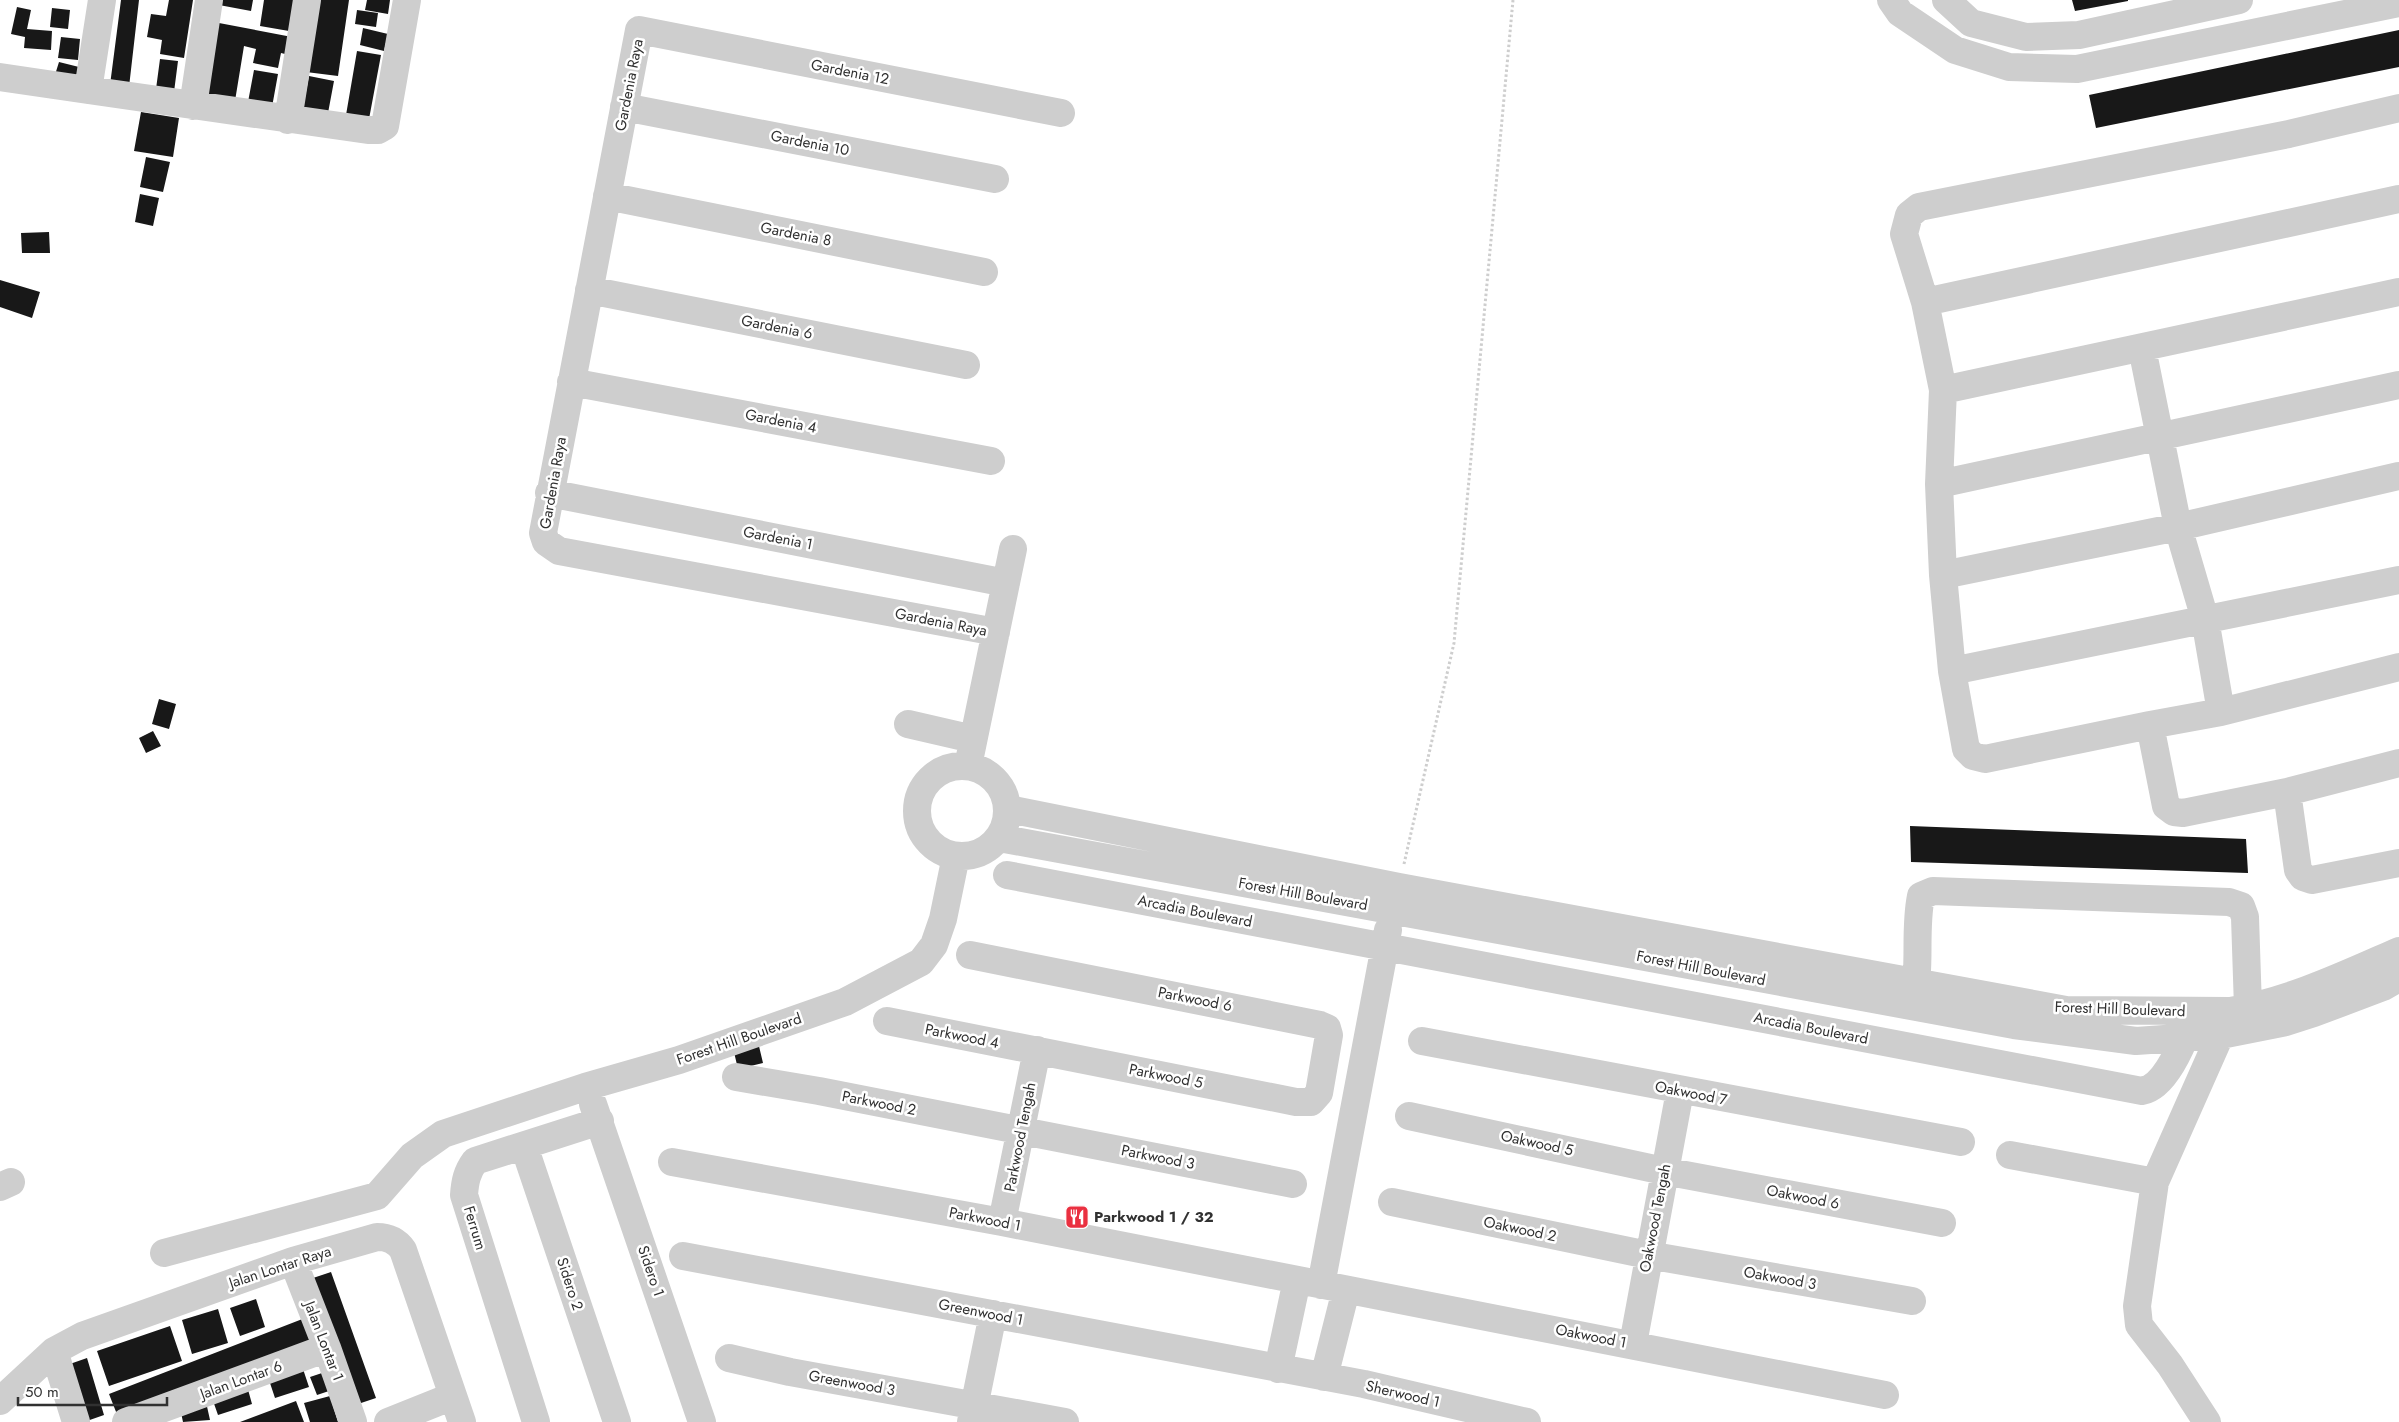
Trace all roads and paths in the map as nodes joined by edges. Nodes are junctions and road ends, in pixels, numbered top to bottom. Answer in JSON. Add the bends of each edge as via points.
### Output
{"nodes":[{"id":1,"x":102,"y":0,"type":"edge"},
{"id":2,"x":209,"y":0,"type":"edge"},
{"id":3,"x":307,"y":0,"type":"edge"},
{"id":4,"x":407,"y":0,"type":"edge"},
{"id":5,"x":1513,"y":0,"type":"edge"},
{"id":6,"x":1892,"y":0,"type":"edge"},
{"id":7,"x":1946,"y":0,"type":"edge"},
{"id":8,"x":2239,"y":0,"type":"edge"},
{"id":9,"x":2399,"y":3,"type":"edge"},
{"id":10,"x":639,"y":30,"type":"joint"},
{"id":11,"x":0,"y":77,"type":"edge"},
{"id":12,"x":88,"y":90,"type":"junction"},
{"id":13,"x":193,"y":106,"type":"junction"},
{"id":14,"x":624,"y":107,"type":"junction"},
{"id":15,"x":2399,"y":108,"type":"edge"},
{"id":16,"x":1061,"y":113,"type":"dead end"},
{"id":17,"x":288,"y":120,"type":"junction"},
{"id":18,"x":995,"y":179,"type":"dead end"},
{"id":19,"x":607,"y":196,"type":"junction"},
{"id":20,"x":2399,"y":199,"type":"edge"},
{"id":21,"x":984,"y":272,"type":"dead end"},
{"id":22,"x":589,"y":290,"type":"junction"},
{"id":23,"x":2399,"y":292,"type":"edge"},
{"id":24,"x":1925,"y":302,"type":"junction"},
{"id":25,"x":2142,"y":348,"type":"junction"},
{"id":26,"x":966,"y":365,"type":"dead end"},
{"id":27,"x":571,"y":382,"type":"junction"},
{"id":28,"x":2399,"y":385,"type":"edge"},
{"id":29,"x":1943,"y":390,"type":"junction"},
{"id":30,"x":2160,"y":437,"type":"junction"},
{"id":31,"x":991,"y":461,"type":"dead end"},
{"id":32,"x":2399,"y":476,"type":"edge"},
{"id":33,"x":1939,"y":484,"type":"junction"},
{"id":34,"x":549,"y":494,"type":"junction"},
{"id":35,"x":2178,"y":527,"type":"junction"},
{"id":36,"x":1013,"y":549,"type":"dead end"},
{"id":37,"x":1943,"y":575,"type":"junction"},
{"id":38,"x":2399,"y":580,"type":"edge"},
{"id":39,"x":1006,"y":583,"type":"junction"},
{"id":40,"x":2205,"y":619,"type":"junction"},
{"id":41,"x":996,"y":632,"type":"junction"},
{"id":42,"x":2399,"y":667,"type":"edge"},
{"id":43,"x":1952,"y":671,"type":"junction"},
{"id":44,"x":2221,"y":712,"type":"junction"},
{"id":45,"x":908,"y":724,"type":"dead end"},
{"id":46,"x":2150,"y":725,"type":"junction"},
{"id":47,"x":973,"y":739,"type":"junction"},
{"id":48,"x":2399,"y":763,"type":"edge"},
{"id":49,"x":968,"y":766,"type":"junction"},
{"id":50,"x":2287,"y":792,"type":"junction"},
{"id":51,"x":1008,"y":809,"type":"junction"},
{"id":52,"x":999,"y":838,"type":"junction"},
{"id":53,"x":956,"y":856,"type":"junction"},
{"id":54,"x":2399,"y":863,"type":"edge"},
{"id":55,"x":1007,"y":875,"type":"dead end"},
{"id":56,"x":1396,"y":899,"type":"junction"},
{"id":57,"x":1383,"y":947,"type":"junction"},
{"id":58,"x":2399,"y":952,"type":"edge"},
{"id":59,"x":970,"y":955,"type":"dead end"},
{"id":60,"x":2399,"y":978,"type":"edge"},
{"id":61,"x":1915,"y":994,"type":"junction"},
{"id":62,"x":2195,"y":1012,"type":"junction"},
{"id":63,"x":887,"y":1021,"type":"dead end"},
{"id":64,"x":2238,"y":1021,"type":"junction"},
{"id":65,"x":2185,"y":1039,"type":"junction"},
{"id":66,"x":1422,"y":1041,"type":"dead end"},
{"id":67,"x":1037,"y":1050,"type":"junction"},
{"id":68,"x":736,"y":1077,"type":"dead end"},
{"id":69,"x":585,"y":1087,"type":"junction"},
{"id":70,"x":1680,"y":1091,"type":"junction"},
{"id":71,"x":1296,"y":1102,"type":"joint"},
{"id":72,"x":1409,"y":1116,"type":"dead end"},
{"id":73,"x":600,"y":1121,"type":"junction"},
{"id":74,"x":1022,"y":1131,"type":"junction"},
{"id":75,"x":1961,"y":1142,"type":"dead end"},
{"id":76,"x":524,"y":1146,"type":"junction"},
{"id":77,"x":2010,"y":1155,"type":"dead end"},
{"id":78,"x":672,"y":1162,"type":"dead end"},
{"id":79,"x":1664,"y":1171,"type":"junction"},
{"id":80,"x":2155,"y":1182,"type":"junction"},
{"id":81,"x":1293,"y":1184,"type":"dead end"},
{"id":82,"x":1392,"y":1202,"type":"dead end"},
{"id":83,"x":1002,"y":1222,"type":"junction"},
{"id":84,"x":1942,"y":1223,"type":"dead end"},
{"id":85,"x":164,"y":1253,"type":"dead end"},
{"id":86,"x":1648,"y":1255,"type":"junction"},
{"id":87,"x":683,"y":1256,"type":"dead end"},
{"id":88,"x":293,"y":1261,"type":"junction"},
{"id":89,"x":1321,"y":1285,"type":"junction"},
{"id":90,"x":1912,"y":1301,"type":"dead end"},
{"id":91,"x":993,"y":1314,"type":"junction"},
{"id":92,"x":1633,"y":1344,"type":"junction"},
{"id":93,"x":328,"y":1348,"type":"junction"},
{"id":94,"x":54,"y":1351,"type":"junction"},
{"id":95,"x":729,"y":1358,"type":"dead end"},
{"id":96,"x":1278,"y":1368,"type":"junction"},
{"id":97,"x":1324,"y":1377,"type":"junction"},
{"id":98,"x":1884,"y":1395,"type":"dead end"},
{"id":99,"x":453,"y":1396,"type":"junction"},
{"id":100,"x":0,"y":1401,"type":"edge"},
{"id":101,"x":973,"y":1414,"type":"edge"},
{"id":102,"x":76,"y":1422,"type":"edge"},
{"id":103,"x":126,"y":1422,"type":"edge"},
{"id":104,"x":353,"y":1422,"type":"edge"},
{"id":105,"x":388,"y":1422,"type":"edge"},
{"id":106,"x":462,"y":1422,"type":"edge"},
{"id":107,"x":536,"y":1422,"type":"edge"},
{"id":108,"x":617,"y":1422,"type":"edge"},
{"id":109,"x":702,"y":1422,"type":"edge"},
{"id":110,"x":1065,"y":1422,"type":"edge"},
{"id":111,"x":1527,"y":1422,"type":"edge"},
{"id":112,"x":2207,"y":1422,"type":"edge"}],
"edges":[{"from":1,"to":12,"type":"street"},
{"from":2,"to":13,"type":"street"},
{"from":3,"to":17,"type":"street"},
{"from":4,"to":17,"type":"street","via":[[385,126],[368,130]]},
{"from":5,"to":56,"type":"path","via":[[1454,643]]},
{"from":6,"to":9,"type":"street","via":[[1900,13],[1955,50],[2009,67],[2077,70]]},
{"from":7,"to":8,"type":"street","via":[[1972,22],[2026,37],[2079,36]]},
{"from":10,"to":14,"type":"street","name":"Gardenia Raya"},
{"from":10,"to":16,"type":"street","name":"Gardenia 12"},
{"from":11,"to":12,"type":"street"},
{"from":12,"to":13,"type":"street"},
{"from":13,"to":17,"type":"street"},
{"from":14,"to":18,"type":"street","name":"Gardenia 10"},
{"from":14,"to":19,"type":"street","name":"Gardenia Raya"},
{"from":15,"to":24,"type":"street","via":[[2290,134],[1919,207],[1909,215],[1904,234]]},
{"from":19,"to":21,"type":"street","name":"Gardenia 8"},
{"from":19,"to":22,"type":"street","name":"Gardenia Raya"},
{"from":20,"to":24,"type":"street"},
{"from":22,"to":26,"type":"street","name":"Gardenia 6"},
{"from":22,"to":27,"type":"street","name":"Gardenia Raya"},
{"from":23,"to":25,"type":"street"},
{"from":24,"to":29,"type":"street"},
{"from":25,"to":29,"type":"street"},
{"from":25,"to":30,"type":"street"},
{"from":27,"to":31,"type":"street","name":"Gardenia 4"},
{"from":27,"to":34,"type":"street","name":"Gardenia Raya"},
{"from":28,"to":30,"type":"street"},
{"from":29,"to":33,"type":"street"},
{"from":30,"to":33,"type":"street"},
{"from":30,"to":35,"type":"street"},
{"from":32,"to":35,"type":"street"},
{"from":33,"to":37,"type":"street"},
{"from":34,"to":39,"type":"street","name":"Gardenia 1"},
{"from":34,"to":41,"type":"street","name":"Gardenia Raya","via":[[543,533],[546,542],[559,551]]},
{"from":35,"to":37,"type":"street"},
{"from":35,"to":40,"type":"street"},
{"from":36,"to":39,"type":"street"},
{"from":37,"to":43,"type":"street"},
{"from":38,"to":40,"type":"street"},
{"from":39,"to":41,"type":"street"},
{"from":40,"to":43,"type":"street"},
{"from":40,"to":44,"type":"street"},
{"from":41,"to":47,"type":"street"},
{"from":42,"to":44,"type":"street"},
{"from":43,"to":46,"type":"street","via":[[1966,749],[1973,756],[1986,759]]},
{"from":44,"to":46,"type":"street"},
{"from":45,"to":47,"type":"street"},
{"from":46,"to":50,"type":"street","via":[[2166,806],[2174,812],[2183,813]]},
{"from":47,"to":49,"type":"street"},
{"from":48,"to":50,"type":"street"},
{"from":49,"to":51,"type":"street","via":[[995,780]]},
{"from":49,"to":53,"type":"street","via":[[952,767],[937,773],[918,798],[916,814],[920,829],[941,851]]},
{"from":50,"to":54,"type":"street","via":[[2298,870],[2303,877],[2312,880]]},
{"from":51,"to":52,"type":"street","via":[[1006,824]]},
{"from":51,"to":56,"type":"street","name":"Forest Hill Boulevard"},
{"from":52,"to":53,"type":"street","via":[[987,849],[972,855]]},
{"from":52,"to":56,"type":"street","name":"Forest Hill Boulevard"},
{"from":53,"to":69,"type":"street","name":"Forest Hill Boulevard","via":[[943,919],[934,945],[921,962],[845,1002],[679,1060]]},
{"from":55,"to":57,"type":"street","name":"Arcadia Boulevard"},
{"from":56,"to":57,"type":"street"},
{"from":56,"to":61,"type":"street","name":"Forest Hill Boulevard"},
{"from":57,"to":65,"type":"street","name":"Arcadia Boulevard","via":[[2142,1091],[2154,1087],[2168,1070]]},
{"from":57,"to":89,"type":"street"},
{"from":58,"to":64,"type":"street"},
{"from":59,"to":71,"type":"street","name":"Parkwood 6","via":[[1320,1024],[1327,1028],[1329,1035],[1319,1093],[1311,1102]]},
{"from":60,"to":64,"type":"street","name":"Forest Hill Boulevard","via":[[2314,1013]]},
{"from":61,"to":62,"type":"street","name":"Forest Hill Boulevard","via":[[2066,1010]]},
{"from":61,"to":64,"type":"street","via":[[1918,910],[1921,896],[1933,891],[2229,902],[2241,906],[2245,917]]},
{"from":61,"to":65,"type":"street","name":"Forest Hill Boulevard","via":[[2014,1025],[2136,1041]]},
{"from":62,"to":64,"type":"street","name":"Forest Hill Boulevard"},
{"from":62,"to":65,"type":"street","name":"Arcadia Boulevard"},
{"from":63,"to":67,"type":"street","name":"Parkwood 4"},
{"from":64,"to":65,"type":"street","name":"Forest Hill Boulevard"},
{"from":64,"to":80,"type":"street"},
{"from":66,"to":70,"type":"street","name":"Oakwood 7"},
{"from":67,"to":71,"type":"street","name":"Parkwood 5"},
{"from":67,"to":74,"type":"street","name":"Parkwood Tengah"},
{"from":68,"to":74,"type":"street","name":"Parkwood 2"},
{"from":69,"to":73,"type":"street","name":"Sidero 1"},
{"from":69,"to":85,"type":"street","name":"Forest Hill Boulevard","via":[[443,1134],[412,1156],[377,1196]]},
{"from":70,"to":75,"type":"street","name":"Oakwood 7"},
{"from":70,"to":79,"type":"street","name":"Oakwood Tengah"},
{"from":72,"to":79,"type":"street","name":"Oakwood 5"},
{"from":73,"to":76,"type":"street","name":"Ferrum"},
{"from":73,"to":109,"type":"street","name":"Sidero 1"},
{"from":74,"to":81,"type":"street","name":"Parkwood 3"},
{"from":74,"to":83,"type":"street","name":"Parkwood Tengah"},
{"from":76,"to":107,"type":"street","name":"Ferrum","via":[[475,1162],[466,1176],[464,1194]]},
{"from":76,"to":108,"type":"street","name":"Sidero 2"},
{"from":77,"to":80,"type":"street"},
{"from":78,"to":83,"type":"street","name":"Parkwood 1"},
{"from":79,"to":84,"type":"street","name":"Oakwood 6"},
{"from":79,"to":86,"type":"street","name":"Oakwood Tengah"},
{"from":80,"to":112,"type":"street","via":[[2137,1317],[2139,1325]]},
{"from":82,"to":86,"type":"street","name":"Oakwood 2"},
{"from":83,"to":89,"type":"street","name":"Parkwood 1"},
{"from":86,"to":90,"type":"street","name":"Oakwood 3"},
{"from":86,"to":92,"type":"street","name":"Oakwood Tengah"},
{"from":87,"to":91,"type":"street","name":"Greenwood 1"},
{"from":88,"to":93,"type":"street","name":"Jalan Lontar 1"},
{"from":88,"to":94,"type":"street","name":"Jalan Lontar Raya","via":[[82,1336]]},
{"from":88,"to":99,"type":"street","name":"Jalan Lontar Raya","via":[[377,1237],[392,1239],[399,1244]]},
{"from":89,"to":92,"type":"street","name":"Oakwood 1"},
{"from":89,"to":96,"type":"street"},
{"from":89,"to":97,"type":"street"},
{"from":91,"to":96,"type":"street","name":"Greenwood 1"},
{"from":91,"to":101,"type":"street"},
{"from":92,"to":98,"type":"street","name":"Oakwood 1"},
{"from":93,"to":103,"type":"street","name":"Jalan Lontar 6"},
{"from":93,"to":104,"type":"street","name":"Jalan Lontar 1"},
{"from":94,"to":100,"type":"street","name":"Jalan Lontar Raya"},
{"from":94,"to":102,"type":"street"},
{"from":95,"to":101,"type":"street","name":"Greenwood 3"},
{"from":96,"to":97,"type":"street","name":"Sherwood 1"},
{"from":97,"to":111,"type":"street","name":"Sherwood 1"},
{"from":99,"to":105,"type":"street"},
{"from":99,"to":106,"type":"street","name":"Jalan Lontar Raya"},
{"from":101,"to":110,"type":"street","name":"Greenwood 3"}]}
